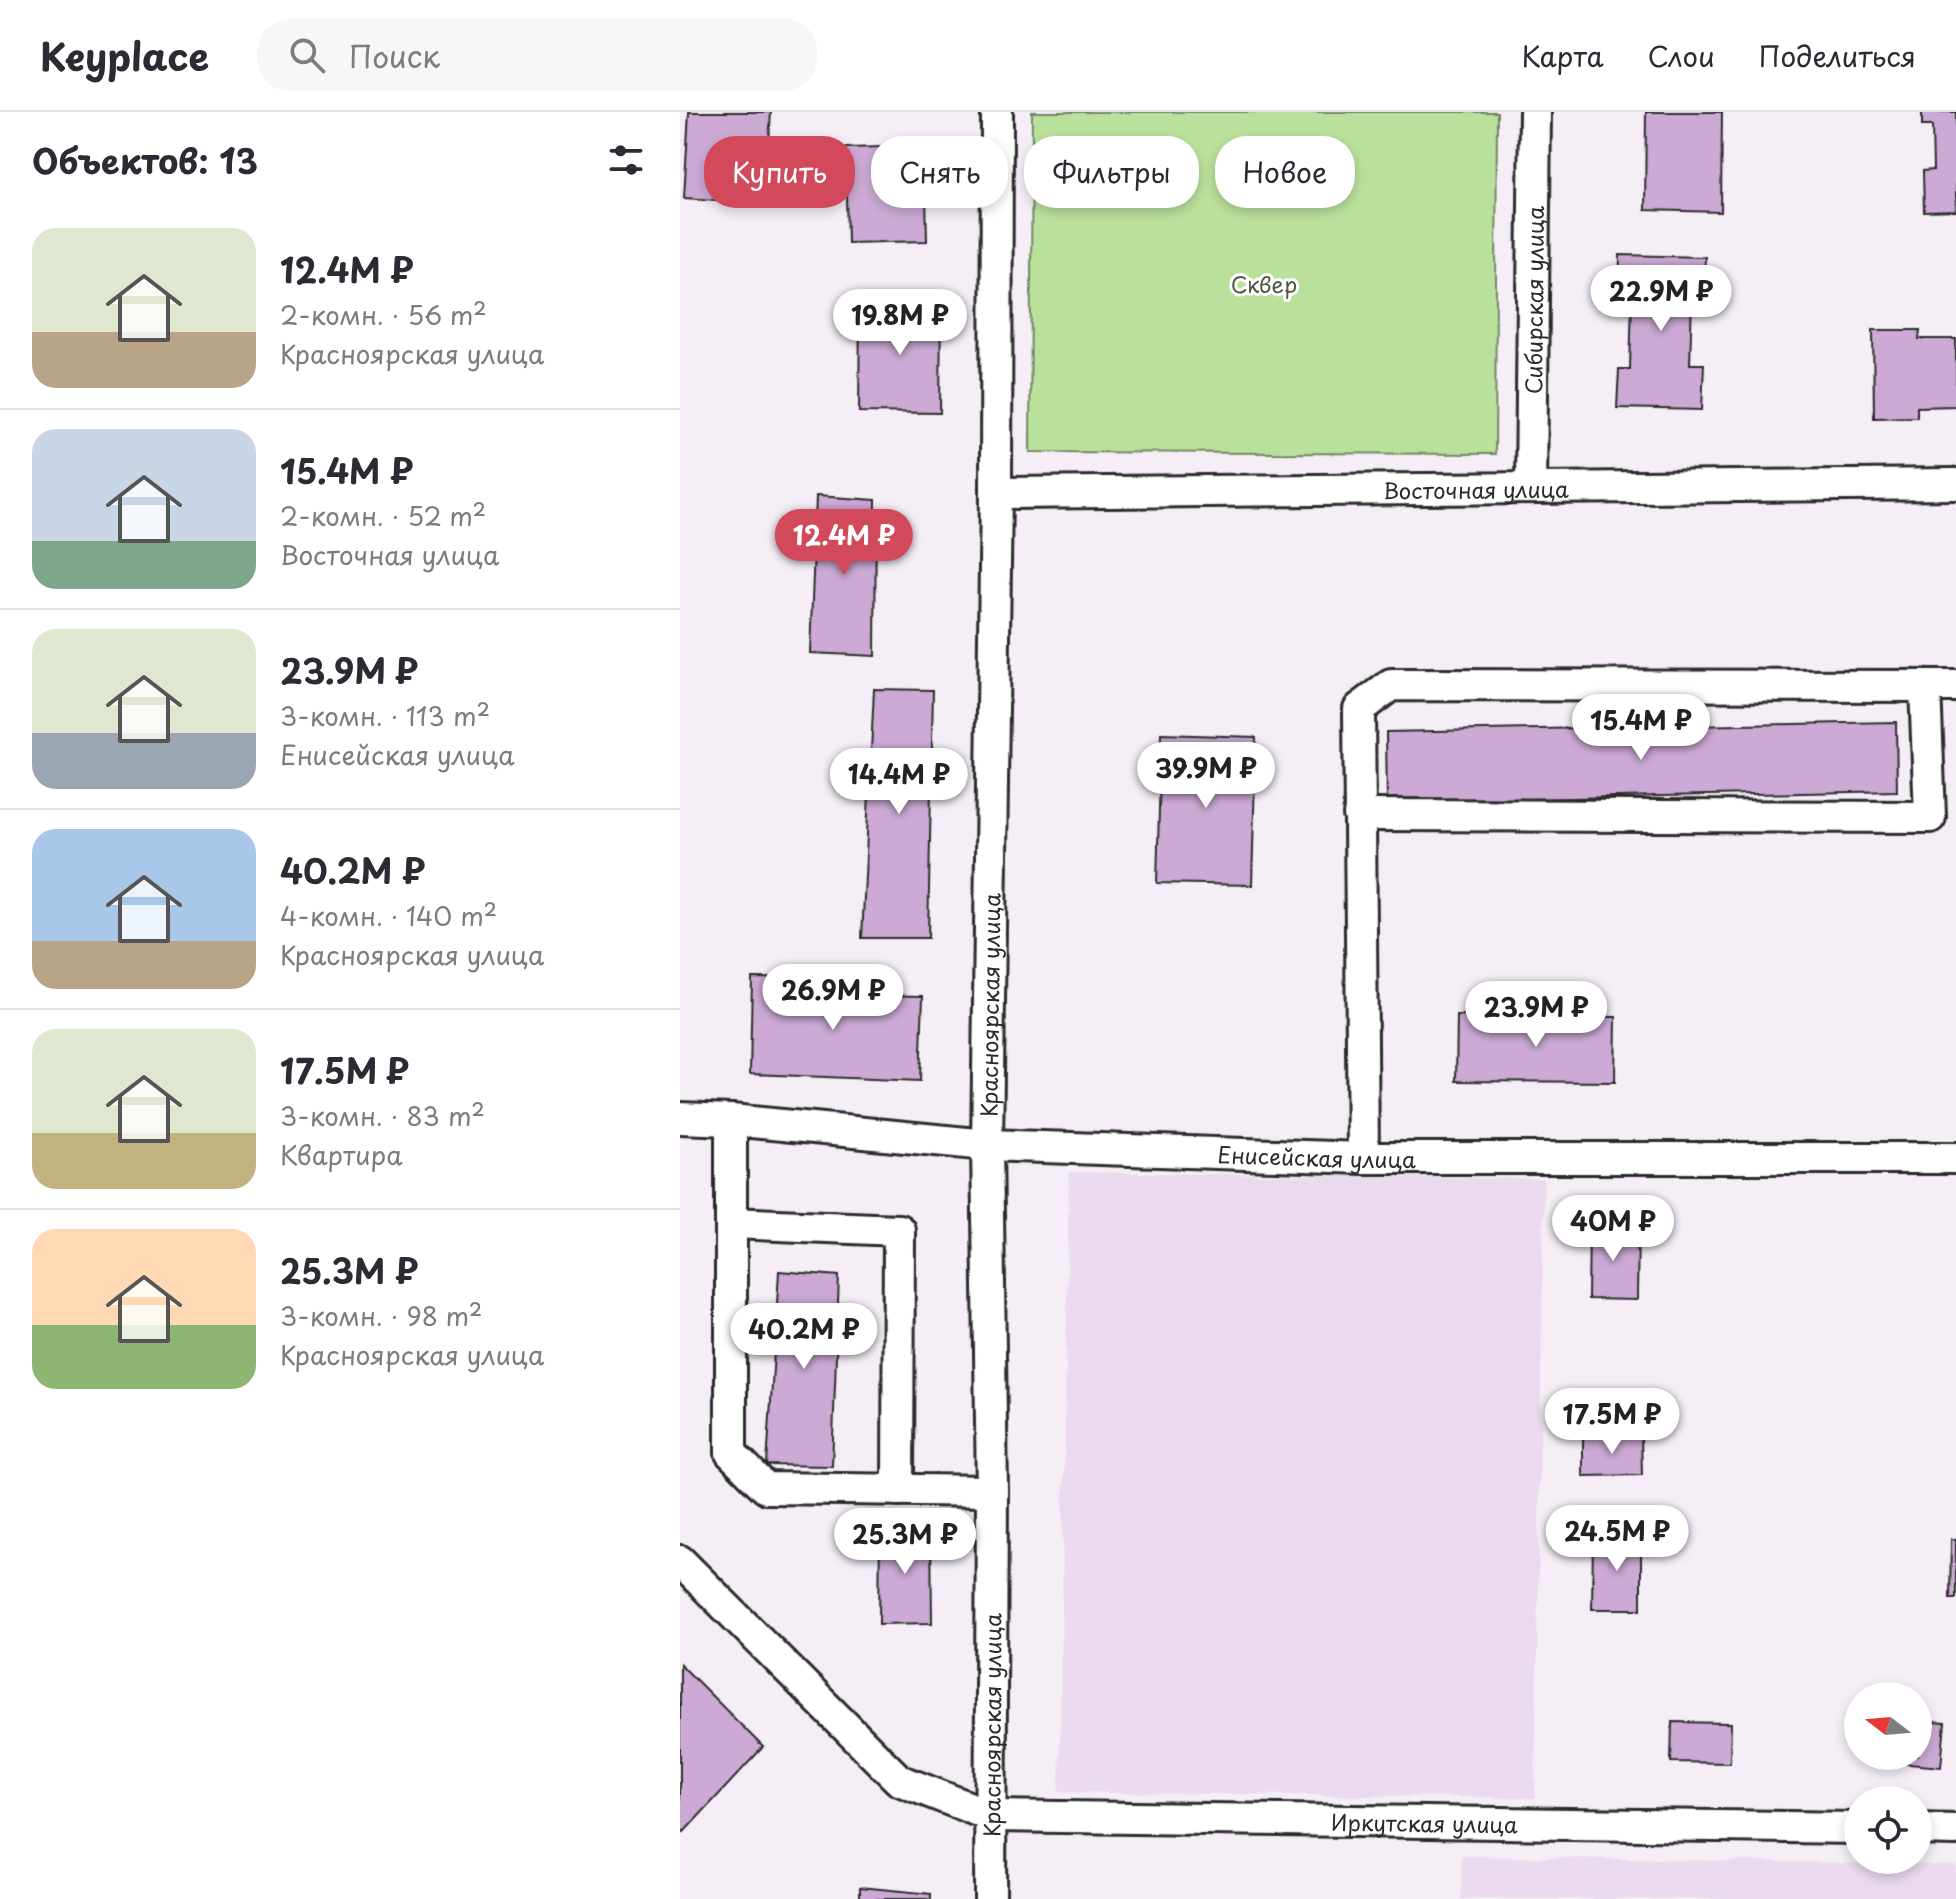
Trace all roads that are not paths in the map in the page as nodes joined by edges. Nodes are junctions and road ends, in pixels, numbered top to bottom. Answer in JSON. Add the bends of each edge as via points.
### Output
{"nodes":[{"id":1,"x":997,"y":112,"type":"edge"},
{"id":2,"x":1535,"y":112,"type":"edge"},
{"id":3,"x":1956,"y":484,"type":"edge"},
{"id":4,"x":1531,"y":488,"type":"junction"},
{"id":5,"x":996,"y":493,"type":"junction"},
{"id":6,"x":1925,"y":686,"type":"junction"},
{"id":7,"x":1956,"y":686,"type":"edge"},
{"id":8,"x":1359,"y":815,"type":"junction"},
{"id":9,"x":680,"y":1118,"type":"edge"},
{"id":10,"x":731,"y":1120,"type":"junction"},
{"id":11,"x":987,"y":1145,"type":"junction"},
{"id":12,"x":1363,"y":1158,"type":"junction"},
{"id":13,"x":1956,"y":1158,"type":"edge"},
{"id":14,"x":731,"y":1223,"type":"junction"},
{"id":15,"x":898,"y":1490,"type":"junction"},
{"id":16,"x":992,"y":1491,"type":"junction"},
{"id":17,"x":680,"y":1561,"type":"edge"},
{"id":18,"x":991,"y":1816,"type":"junction"},
{"id":19,"x":1844,"y":1828,"type":"edge"},
{"id":20,"x":1932,"y":1829,"type":"edge"},
{"id":21,"x":1956,"y":1830,"type":"edge"},
{"id":22,"x":990,"y":1899,"type":"edge"}],
"edges":[{"from":1,"to":5,"type":"street","name":"Красноярская улица"},
{"from":2,"to":4,"type":"street","name":"Сибирская улица"},
{"from":3,"to":4,"type":"street","name":"Восточная улица"},
{"from":4,"to":5,"type":"street","name":"Восточная улица"},
{"from":5,"to":11,"type":"street","name":"Красноярская улица"},
{"from":6,"to":7,"type":"street"},
{"from":6,"to":8,"type":"street","via":[[1391,685],[1359,709]]},
{"from":6,"to":8,"type":"street","via":[[1930,817]]},
{"from":8,"to":12,"type":"street"},
{"from":9,"to":10,"type":"street","name":"Енисейская улица"},
{"from":10,"to":11,"type":"street","name":"Енисейская улица"},
{"from":10,"to":14,"type":"street"},
{"from":11,"to":12,"type":"street","name":"Енисейская улица"},
{"from":11,"to":16,"type":"street","name":"Красноярская улица"},
{"from":12,"to":13,"type":"street","name":"Енисейская улица"},
{"from":14,"to":15,"type":"street","via":[[731,1453],[766,1488]]},
{"from":14,"to":15,"type":"street","via":[[899,1230]]},
{"from":15,"to":16,"type":"street"},
{"from":16,"to":18,"type":"street","name":"Красноярская улица"},
{"from":17,"to":18,"type":"street","via":[[899,1780]]},
{"from":18,"to":19,"type":"street","name":"Иркутская улица"},
{"from":18,"to":22,"type":"street","name":"Красноярская улица"},
{"from":20,"to":21,"type":"street"}]}
